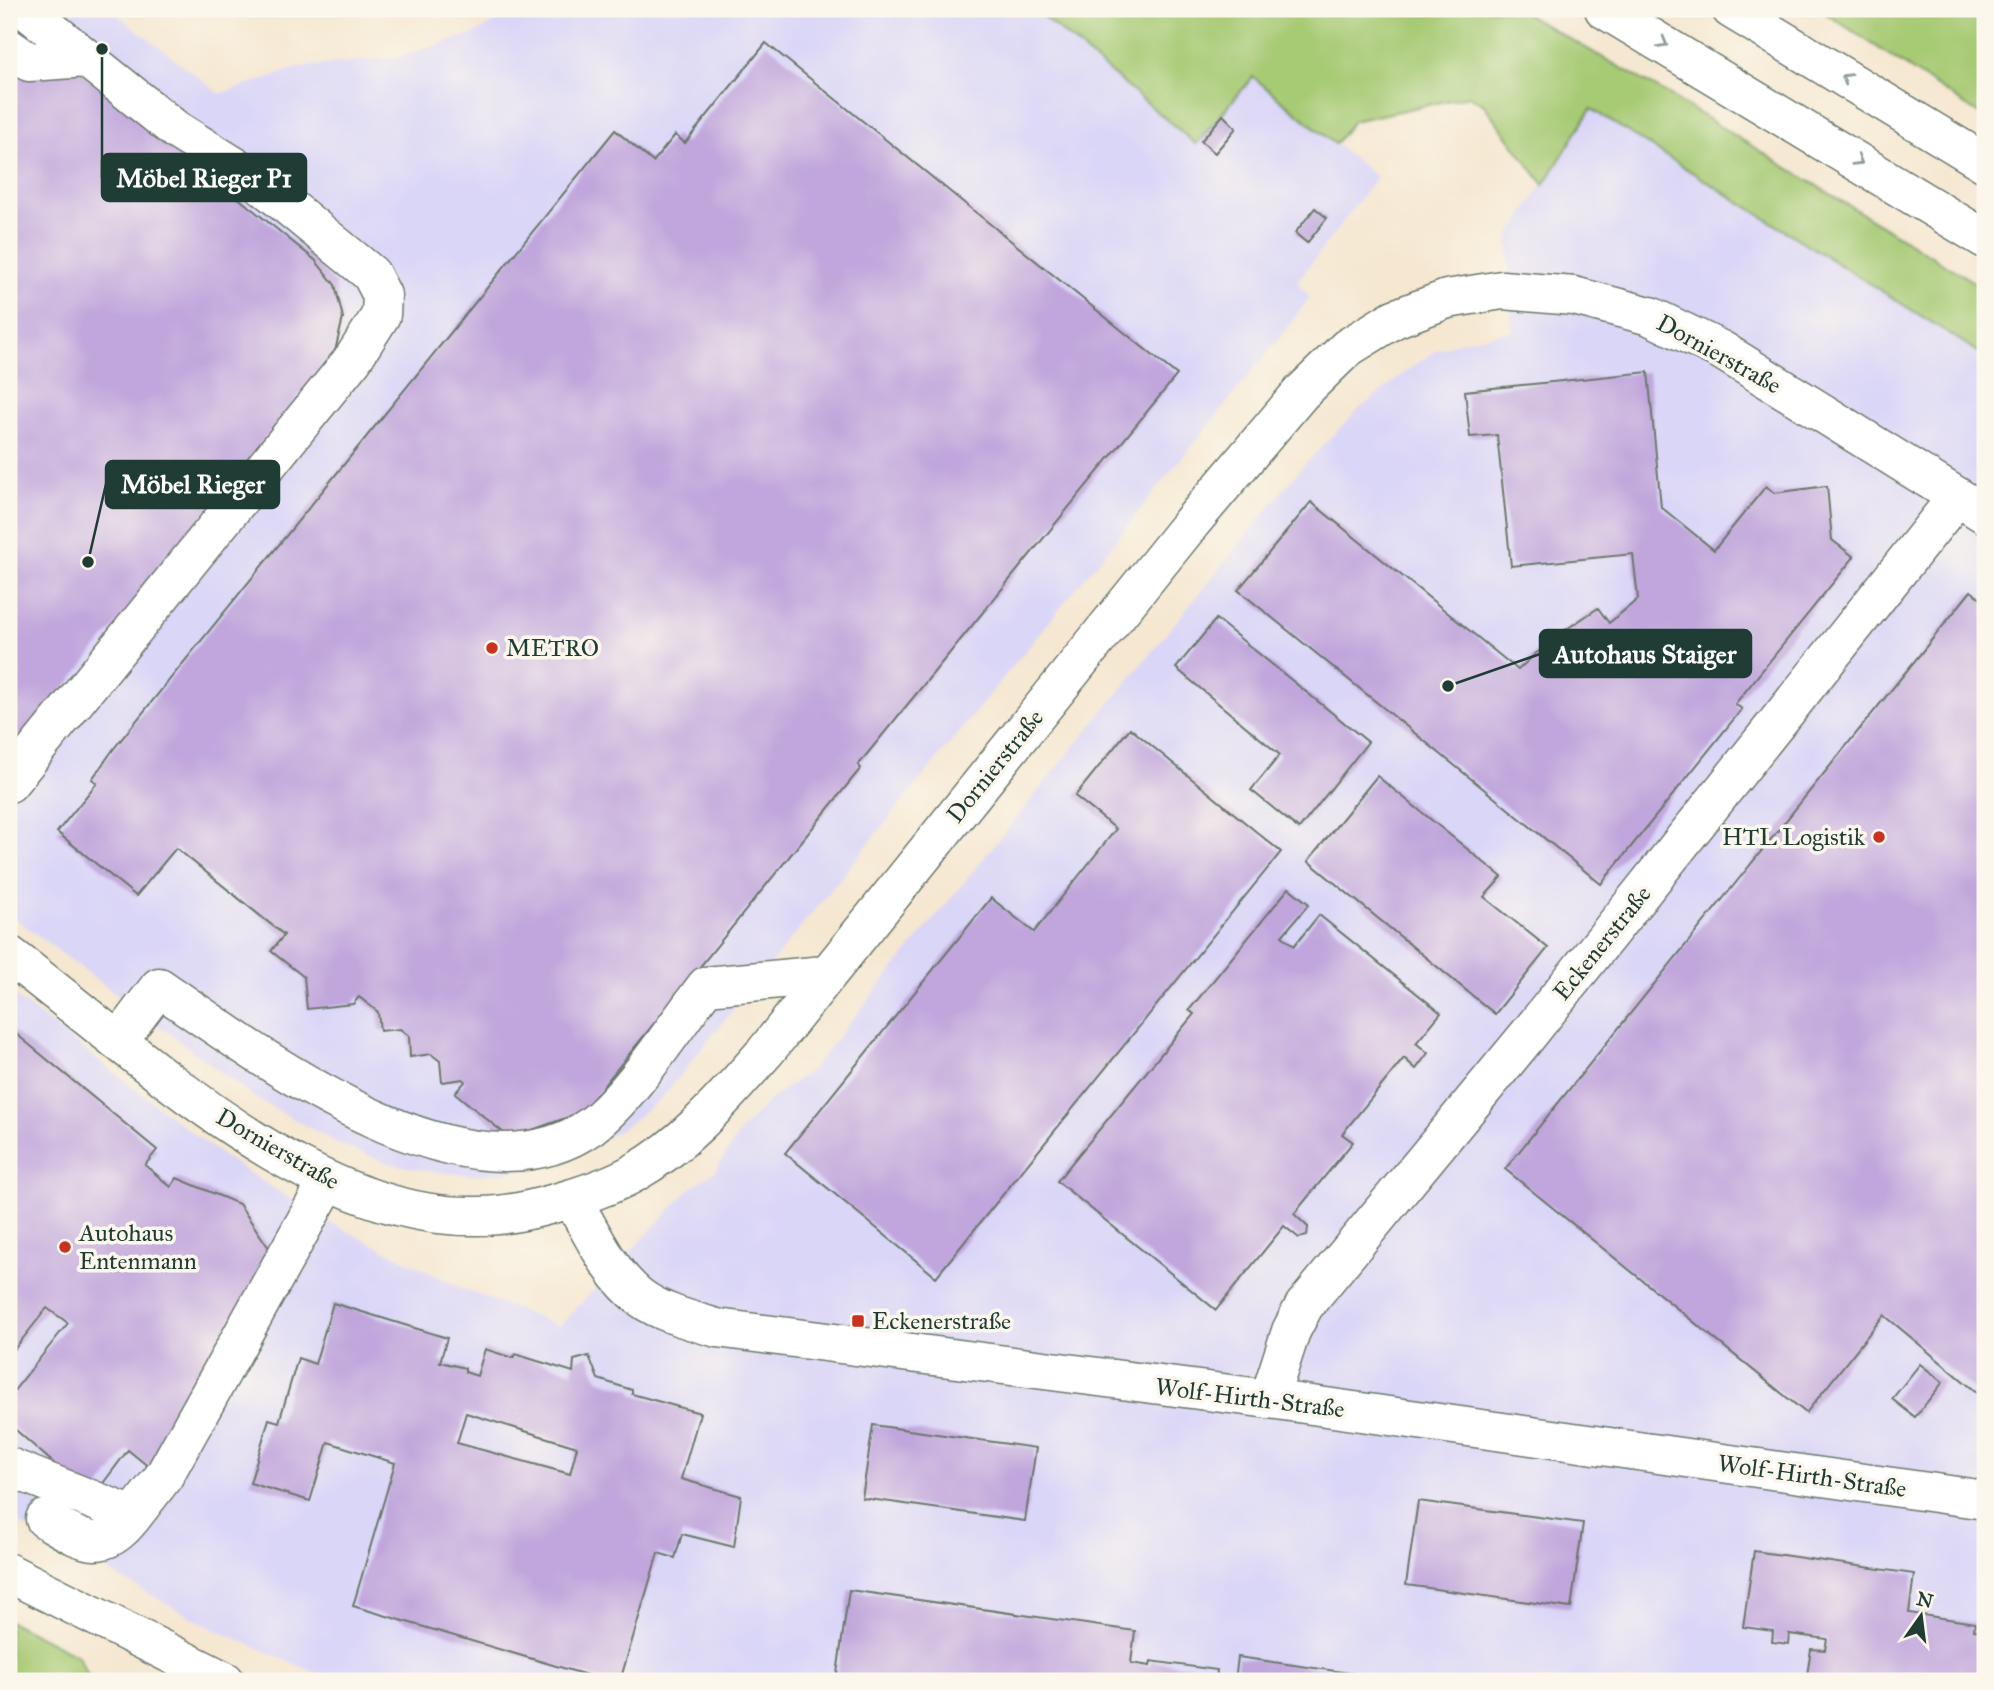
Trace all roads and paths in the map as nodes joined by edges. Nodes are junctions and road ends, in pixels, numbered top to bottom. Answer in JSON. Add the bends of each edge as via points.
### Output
{"nodes":[{"id":1,"x":25,"y":9,"type":"edge"},
{"id":2,"x":1604,"y":9,"type":"edge"},
{"id":3,"x":1731,"y":9,"type":"edge"},
{"id":4,"x":1755,"y":19,"type":"edge"},
{"id":5,"x":9,"y":48,"type":"edge"},
{"id":6,"x":86,"y":58,"type":"junction"},
{"id":7,"x":1985,"y":163,"type":"edge"},
{"id":8,"x":1985,"y":239,"type":"edge"},
{"id":9,"x":1971,"y":506,"type":"edge"},
{"id":10,"x":9,"y":783,"type":"edge"},
{"id":11,"x":9,"y":955,"type":"edge"},
{"id":12,"x":824,"y":975,"type":"junction"},
{"id":13,"x":119,"y":1040,"type":"junction"},
{"id":14,"x":328,"y":1181,"type":"junction"},
{"id":15,"x":572,"y":1199,"type":"junction"},
{"id":16,"x":1269,"y":1399,"type":"junction"},
{"id":17,"x":9,"y":1468,"type":"edge"},
{"id":18,"x":1985,"y":1500,"type":"edge"},
{"id":19,"x":132,"y":1516,"type":"junction"},
{"id":20,"x":45,"y":1519,"type":"dead end"},
{"id":21,"x":9,"y":1573,"type":"edge"},
{"id":22,"x":225,"y":1681,"type":"edge"}],
"edges":[{"from":1,"to":6,"type":"main road"},
{"from":2,"to":8,"type":"main road","one_way":true},
{"from":3,"to":4,"type":"main road"},
{"from":7,"to":4,"type":"main road","one_way":true},
{"from":5,"to":6,"type":"main road","via":[[29,62]]},
{"from":6,"to":10,"type":"main road","via":[[176,130],[255,179],[361,264],[377,284],[383,305],[377,325],[353,359]]},
{"from":9,"to":12,"type":"main road","name":"Dornierstraße","via":[[1721,350],[1650,316],[1534,290],[1471,294],[1411,312],[1347,348],[1300,394]]},
{"from":9,"to":16,"type":"main road","name":"Eckenerstraße","via":[[1304,1306]]},
{"from":11,"to":13,"type":"main road","name":"Dornierstraße"},
{"from":12,"to":13,"type":"main road","via":[[706,986],[622,1094],[590,1126],[520,1153],[474,1152],[376,1121],[285,1073],[159,987]]},
{"from":12,"to":15,"type":"main road","name":"Dornierstraße","via":[[766,1051],[698,1126],[635,1173]]},
{"from":13,"to":14,"type":"main road","name":"Dornierstraße","via":[[214,1112]]},
{"from":14,"to":15,"type":"main road","name":"Dornierstraße","via":[[379,1200],[474,1216],[530,1211]]},
{"from":14,"to":19,"type":"main road","via":[[164,1476]]},
{"from":15,"to":16,"type":"main road","name":"Wolf-Hirth-Straße","via":[[634,1293],[652,1305],[718,1328]]},
{"from":16,"to":18,"type":"main road","name":"Wolf-Hirth-Straße"},
{"from":17,"to":19,"type":"main road"},
{"from":19,"to":20,"type":"main road","via":[[120,1533],[105,1542],[80,1539]]},
{"from":21,"to":22,"type":"main road"}]}
